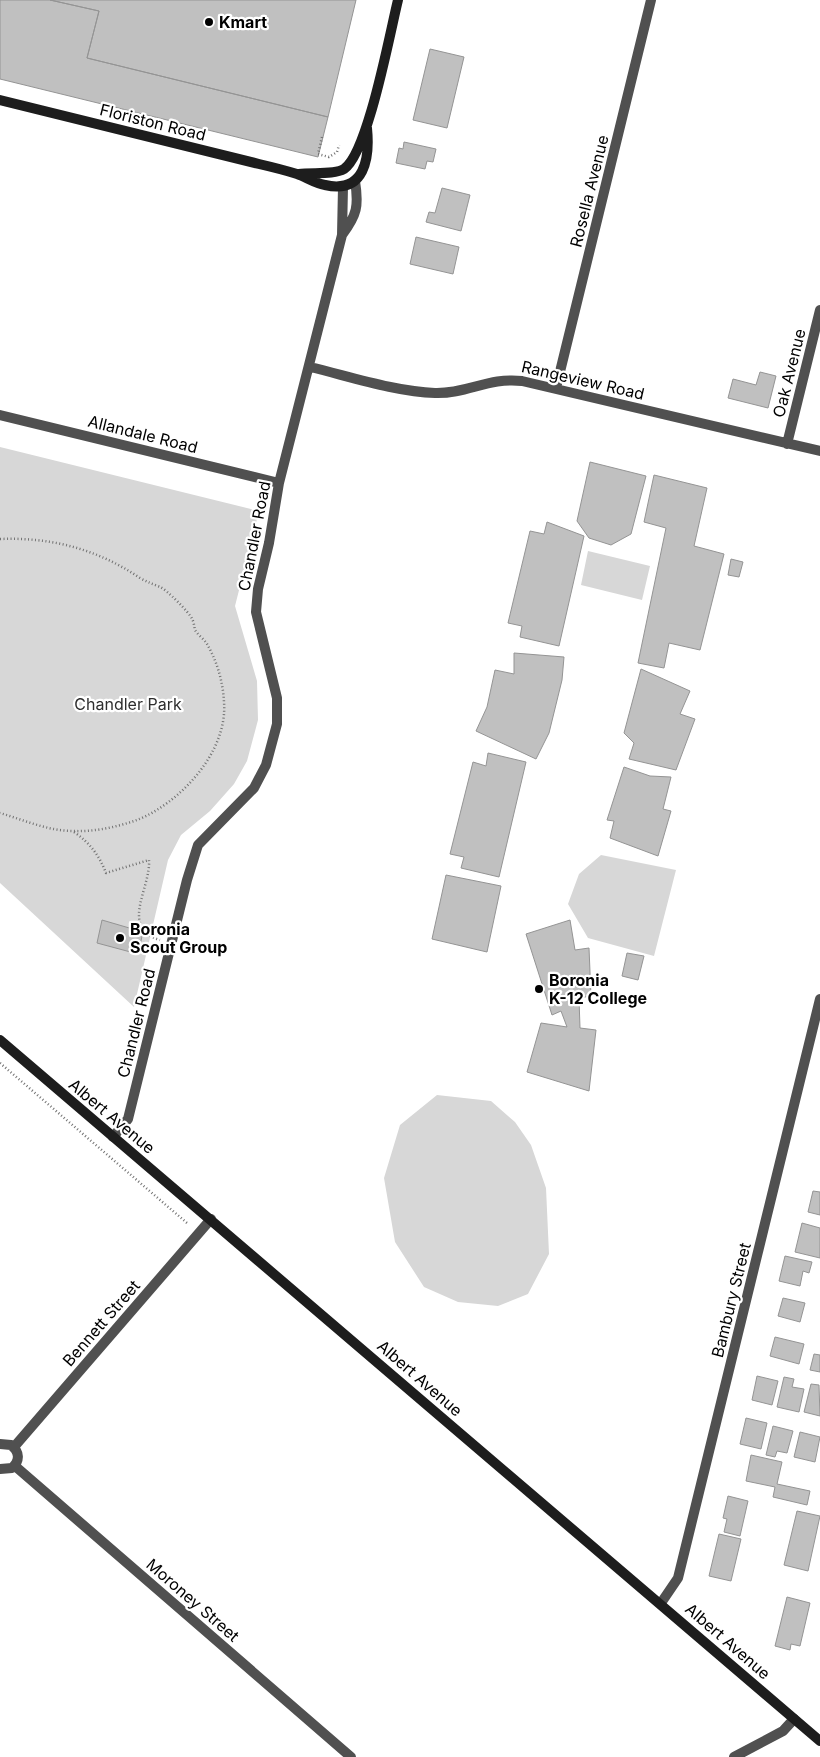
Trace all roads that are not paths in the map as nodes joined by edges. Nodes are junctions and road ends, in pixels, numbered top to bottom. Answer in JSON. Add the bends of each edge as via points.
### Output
{"nodes":[{"id":1,"x":398,"y":0,"type":"edge"},
{"id":2,"x":651,"y":0,"type":"edge"},
{"id":3,"x":0,"y":100,"type":"edge"},
{"id":4,"x":367,"y":128,"type":"junction"},
{"id":5,"x":345,"y":169,"type":"junction"},
{"id":6,"x":299,"y":174,"type":"junction"},
{"id":7,"x":355,"y":181,"type":"junction"},
{"id":8,"x":343,"y":187,"type":"junction"},
{"id":9,"x":342,"y":235,"type":"junction"},
{"id":10,"x":820,"y":310,"type":"edge"},
{"id":11,"x":310,"y":367,"type":"junction"},
{"id":12,"x":556,"y":388,"type":"junction"},
{"id":13,"x":0,"y":415,"type":"edge"},
{"id":14,"x":788,"y":444,"type":"junction"},
{"id":15,"x":820,"y":451,"type":"edge"},
{"id":16,"x":279,"y":483,"type":"junction"},
{"id":17,"x":820,"y":999,"type":"edge"},
{"id":18,"x":0,"y":1040,"type":"edge"},
{"id":19,"x":114,"y":1137,"type":"junction"},
{"id":20,"x":211,"y":1219,"type":"junction"},
{"id":21,"x":0,"y":1444,"type":"edge"},
{"id":22,"x":14,"y":1447,"type":"junction"},
{"id":23,"x":14,"y":1466,"type":"junction"},
{"id":24,"x":0,"y":1469,"type":"edge"},
{"id":25,"x":661,"y":1603,"type":"junction"},
{"id":26,"x":794,"y":1720,"type":"junction"},
{"id":27,"x":820,"y":1741,"type":"edge"},
{"id":28,"x":351,"y":1757,"type":"edge"},
{"id":29,"x":734,"y":1757,"type":"edge"}],
"edges":[{"from":1,"to":4,"type":"main road"},
{"from":2,"to":12,"type":"street","name":"Rosella Avenue"},
{"from":3,"to":6,"type":"main road","name":"Floriston Road"},
{"from":4,"to":5,"type":"main road"},
{"from":4,"to":7,"type":"main road","via":[[367,159]]},
{"from":5,"to":6,"type":"main road","name":"Floriston Road"},
{"from":5,"to":7,"type":"main road"},
{"from":5,"to":8,"type":"main road"},
{"from":6,"to":8,"type":"main road","name":"Floriston Road","via":[[319,184]]},
{"from":7,"to":8,"type":"main road"},
{"from":7,"to":9,"type":"street","name":"Chandler Road","via":[[357,207],[354,219]]},
{"from":8,"to":9,"type":"street","name":"Chandler Road"},
{"from":9,"to":11,"type":"street","name":"Chandler Road"},
{"from":10,"to":14,"type":"street","name":"Oak Avenue"},
{"from":11,"to":12,"type":"street","name":"Rangeview Road","via":[[435,393],[468,389],[504,379]]},
{"from":11,"to":16,"type":"street","name":"Chandler Road"},
{"from":12,"to":14,"type":"street","name":"Rangeview Road"},
{"from":13,"to":16,"type":"street","name":"Allandale Road"},
{"from":14,"to":15,"type":"street","name":"Rangeview Road"},
{"from":16,"to":19,"type":"street","name":"Chandler Road","via":[[256,612],[276,698],[277,724],[266,765],[254,788],[198,845],[128,1119]]},
{"from":17,"to":25,"type":"street","name":"Bambury Street","via":[[678,1578]]},
{"from":18,"to":19,"type":"main road","name":"Albert Avenue"},
{"from":19,"to":20,"type":"main road","name":"Albert Avenue"},
{"from":20,"to":22,"type":"street","name":"Bennett Street"},
{"from":20,"to":25,"type":"main road","name":"Albert Avenue"},
{"from":21,"to":22,"type":"street"},
{"from":22,"to":23,"type":"street","via":[[18,1456]]},
{"from":23,"to":24,"type":"street","via":[[8,1470]]},
{"from":23,"to":28,"type":"street","name":"Moroney Street"},
{"from":25,"to":26,"type":"main road","name":"Albert Avenue"},
{"from":26,"to":27,"type":"main road","name":"Albert Avenue"},
{"from":26,"to":29,"type":"street","via":[[783,1731]]}]}
